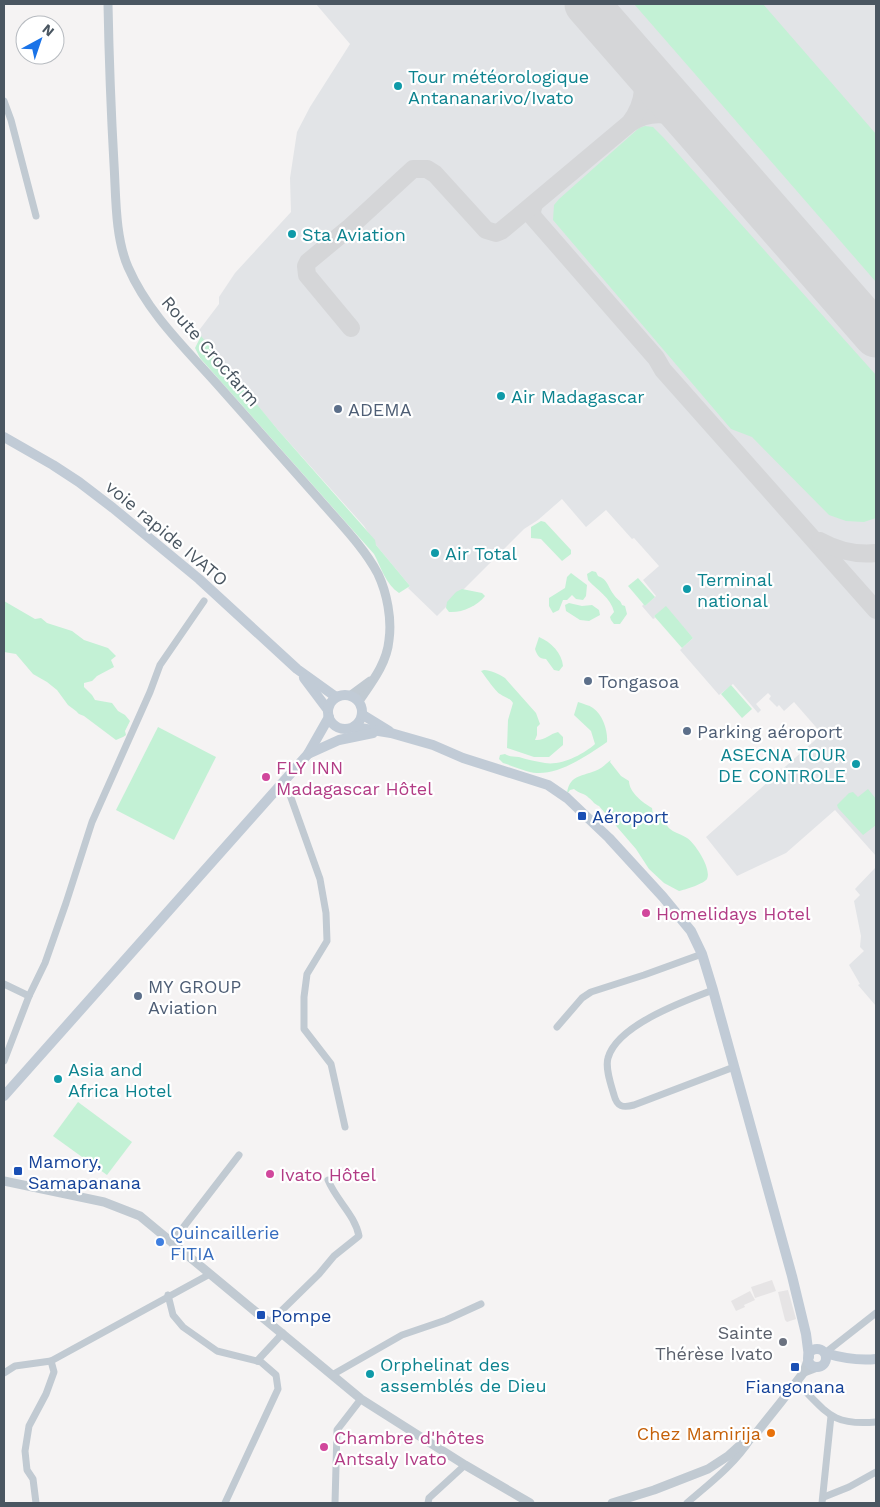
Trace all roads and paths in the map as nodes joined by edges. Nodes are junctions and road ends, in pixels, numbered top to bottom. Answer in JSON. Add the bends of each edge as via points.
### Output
{"nodes":[{"id":1,"x":108,"y":4,"type":"edge"},
{"id":2,"x":4,"y":101,"type":"edge"},
{"id":3,"x":36,"y":216,"type":"dead end"},
{"id":4,"x":4,"y":437,"type":"edge"},
{"id":5,"x":204,"y":601,"type":"dead end"},
{"id":6,"x":297,"y":669,"type":"junction"},
{"id":7,"x":336,"y":697,"type":"junction"},
{"id":8,"x":355,"y":698,"type":"junction"},
{"id":9,"x":328,"y":714,"type":"junction"},
{"id":10,"x":363,"y":715,"type":"junction"},
{"id":11,"x":351,"y":728,"type":"junction"},
{"id":12,"x":391,"y":732,"type":"junction"},
{"id":13,"x":308,"y":754,"type":"junction"},
{"id":14,"x":284,"y":780,"type":"junction"},
{"id":15,"x":702,"y":954,"type":"junction"},
{"id":16,"x":4,"y":984,"type":"edge"},
{"id":17,"x":713,"y":990,"type":"junction"},
{"id":18,"x":29,"y":996,"type":"junction"},
{"id":19,"x":557,"y":1027,"type":"dead end"},
{"id":20,"x":4,"y":1061,"type":"edge"},
{"id":21,"x":734,"y":1067,"type":"junction"},
{"id":22,"x":4,"y":1096,"type":"edge"},
{"id":23,"x":345,"y":1127,"type":"dead end"},
{"id":24,"x":239,"y":1155,"type":"dead end"},
{"id":25,"x":5,"y":1180,"type":"edge"},
{"id":26,"x":328,"y":1180,"type":"dead end"},
{"id":27,"x":172,"y":1242,"type":"junction"},
{"id":28,"x":210,"y":1274,"type":"junction"},
{"id":29,"x":168,"y":1295,"type":"junction"},
{"id":30,"x":481,"y":1304,"type":"dead end"},
{"id":31,"x":876,"y":1314,"type":"edge"},
{"id":32,"x":270,"y":1322,"type":"junction"},
{"id":33,"x":283,"y":1333,"type":"junction"},
{"id":34,"x":806,"y":1334,"type":"junction"},
{"id":35,"x":821,"y":1351,"type":"junction"},
{"id":36,"x":808,"y":1357,"type":"junction"},
{"id":37,"x":851,"y":1359,"type":"junction"},
{"id":38,"x":876,"y":1359,"type":"edge"},
{"id":39,"x":52,"y":1361,"type":"junction"},
{"id":40,"x":256,"y":1361,"type":"junction"},
{"id":41,"x":821,"y":1365,"type":"junction"},
{"id":42,"x":804,"y":1372,"type":"junction"},
{"id":43,"x":4,"y":1373,"type":"edge"},
{"id":44,"x":332,"y":1375,"type":"junction"},
{"id":45,"x":797,"y":1383,"type":"junction"},
{"id":46,"x":361,"y":1399,"type":"junction"},
{"id":47,"x":831,"y":1416,"type":"junction"},
{"id":48,"x":876,"y":1422,"type":"edge"},
{"id":49,"x":753,"y":1437,"type":"junction"},
{"id":50,"x":465,"y":1465,"type":"junction"},
{"id":51,"x":876,"y":1472,"type":"edge"},
{"id":52,"x":823,"y":1500,"type":"edge"},
{"id":53,"x":36,"y":1503,"type":"edge"},
{"id":54,"x":225,"y":1503,"type":"edge"},
{"id":55,"x":335,"y":1503,"type":"edge"},
{"id":56,"x":426,"y":1503,"type":"edge"},
{"id":57,"x":530,"y":1503,"type":"edge"},
{"id":58,"x":612,"y":1503,"type":"edge"},
{"id":59,"x":687,"y":1503,"type":"edge"}],
"edges":[{"from":1,"to":8,"type":"street","name":"Route Crocfarm","via":[[109,79],[122,252],[150,308],[337,520],[378,574],[387,602],[390,640],[377,676]]},
{"from":2,"to":3,"type":"street"},
{"from":4,"to":6,"type":"main road","name":"voie rapide IVATO","via":[[79,482],[120,514]]},
{"from":5,"to":18,"type":"street","via":[[160,665],[92,822],[45,963]]},
{"from":6,"to":7,"type":"main road"},
{"from":6,"to":9,"type":"main road"},
{"from":7,"to":8,"type":"main road","via":[[343,694]]},
{"from":7,"to":9,"type":"main road","via":[[330,702]]},
{"from":8,"to":10,"type":"main road","via":[[362,706]]},
{"from":9,"to":11,"type":"main road","via":[[339,728]]},
{"from":9,"to":13,"type":"main road"},
{"from":10,"to":11,"type":"main road","via":[[360,722]]},
{"from":10,"to":12,"type":"main road"},
{"from":11,"to":12,"type":"main road"},
{"from":11,"to":13,"type":"main road"},
{"from":12,"to":13,"type":"main road","via":[[339,740]]},
{"from":12,"to":15,"type":"main road","via":[[548,785],[567,798],[681,919]]},
{"from":13,"to":14,"type":"main road"},
{"from":14,"to":22,"type":"main road"},
{"from":14,"to":23,"type":"street","via":[[320,879],[326,913],[327,941],[307,974],[304,1029],[331,1064]]},
{"from":15,"to":17,"type":"main road"},
{"from":15,"to":19,"type":"street","via":[[591,992]]},
{"from":16,"to":18,"type":"street"},
{"from":17,"to":21,"type":"main road"},
{"from":17,"to":21,"type":"street","via":[[645,1019],[615,1046],[607,1063],[614,1097],[624,1108]]},
{"from":18,"to":20,"type":"street"},
{"from":21,"to":34,"type":"main road"},
{"from":24,"to":27,"type":"street"},
{"from":25,"to":27,"type":"street","via":[[118,1207],[140,1216]]},
{"from":26,"to":32,"type":"street","via":[[331,1190],[358,1226],[360,1236],[334,1256]]},
{"from":27,"to":28,"type":"street"},
{"from":28,"to":29,"type":"street"},
{"from":28,"to":32,"type":"street"},
{"from":29,"to":39,"type":"street"},
{"from":29,"to":40,"type":"street","via":[[173,1315],[183,1327],[217,1351]]},
{"from":30,"to":44,"type":"street","via":[[402,1335]]},
{"from":31,"to":35,"type":"street"},
{"from":32,"to":33,"type":"street"},
{"from":33,"to":40,"type":"street"},
{"from":33,"to":44,"type":"street"},
{"from":34,"to":35,"type":"main road"},
{"from":34,"to":36,"type":"main road"},
{"from":35,"to":36,"type":"main road","via":[[812,1351]]},
{"from":35,"to":37,"type":"main road"},
{"from":35,"to":41,"type":"main road","via":[[826,1360]]},
{"from":36,"to":41,"type":"main road","via":[[811,1364]]},
{"from":36,"to":42,"type":"street"},
{"from":37,"to":38,"type":"main road"},
{"from":37,"to":41,"type":"main road"},
{"from":39,"to":43,"type":"street","via":[[15,1366]]},
{"from":39,"to":53,"type":"street","via":[[54,1372],[30,1426],[25,1451]]},
{"from":40,"to":54,"type":"street","via":[[276,1375],[278,1389]]},
{"from":41,"to":42,"type":"street"},
{"from":42,"to":45,"type":"street"},
{"from":44,"to":46,"type":"street"},
{"from":45,"to":47,"type":"street"},
{"from":45,"to":49,"type":"street"},
{"from":46,"to":50,"type":"street"},
{"from":46,"to":55,"type":"street","via":[[337,1430]]},
{"from":47,"to":48,"type":"street","via":[[856,1424]]},
{"from":47,"to":52,"type":"street"},
{"from":49,"to":58,"type":"street","via":[[708,1469]]},
{"from":49,"to":59,"type":"street","via":[[738,1458]]},
{"from":50,"to":56,"type":"street"},
{"from":50,"to":57,"type":"street"},
{"from":51,"to":52,"type":"street"}]}
